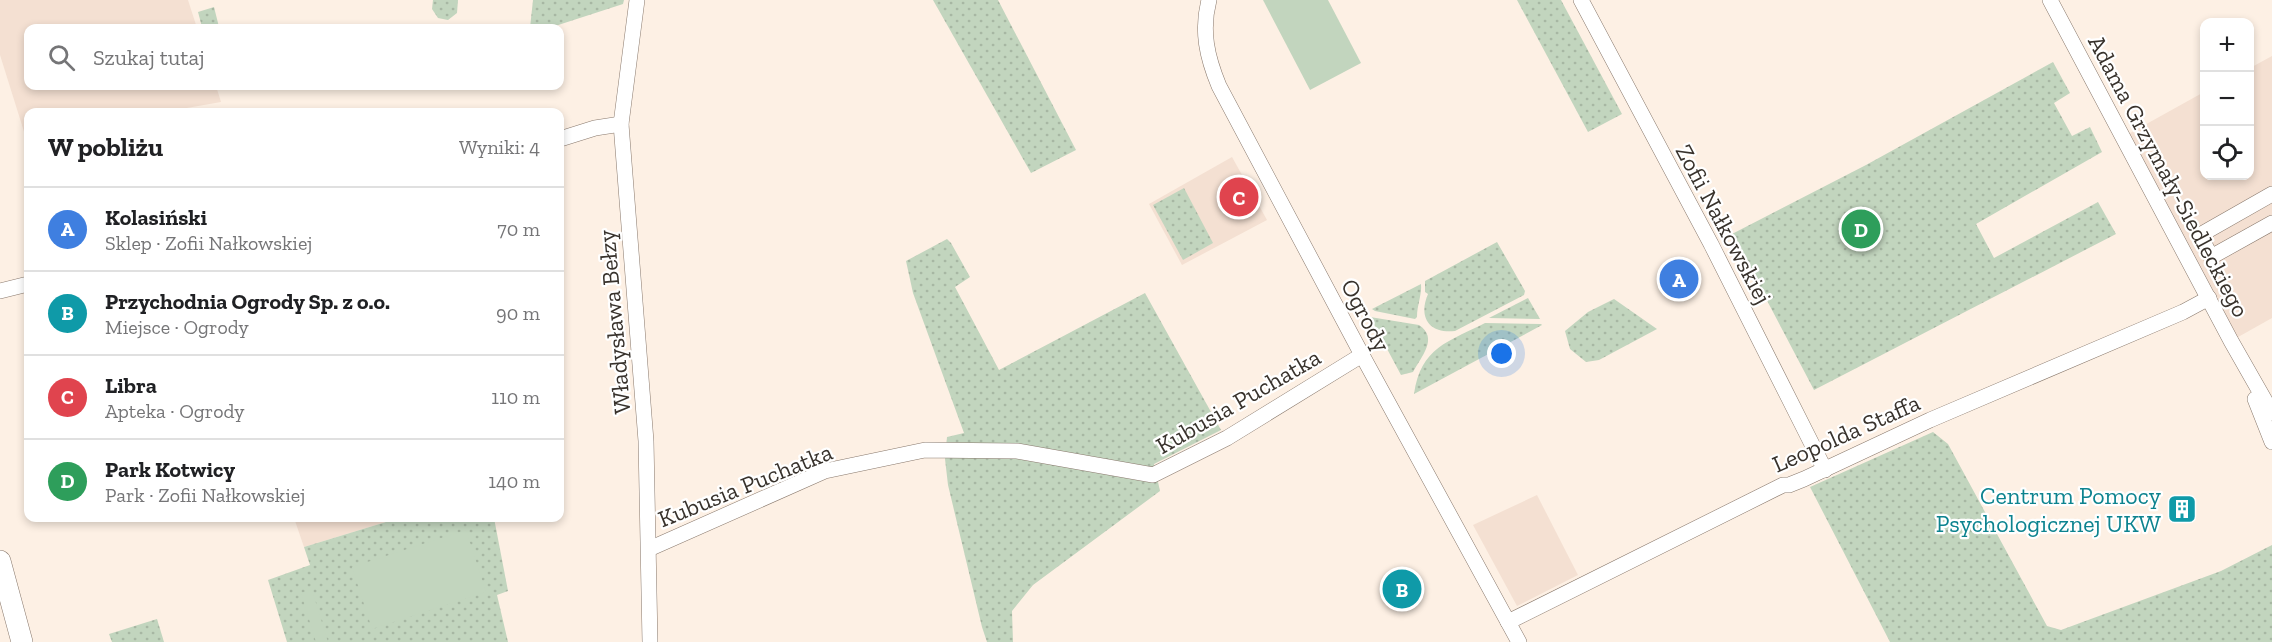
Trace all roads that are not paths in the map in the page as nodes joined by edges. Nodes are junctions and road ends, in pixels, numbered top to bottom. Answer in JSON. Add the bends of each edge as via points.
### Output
{"nodes":[{"id":1,"x":637,"y":0,"type":"edge"},
{"id":2,"x":1209,"y":0,"type":"edge"},
{"id":3,"x":1581,"y":0,"type":"edge"},
{"id":4,"x":2050,"y":0,"type":"edge"},
{"id":5,"x":621,"y":124,"type":"junction"},
{"id":6,"x":564,"y":138,"type":"edge"},
{"id":7,"x":2272,"y":194,"type":"edge"},
{"id":8,"x":2272,"y":224,"type":"edge"},
{"id":9,"x":24,"y":285,"type":"edge"},
{"id":10,"x":0,"y":291,"type":"edge"},
{"id":11,"x":2209,"y":298,"type":"junction"},
{"id":12,"x":2231,"y":341,"type":"junction"},
{"id":13,"x":1362,"y":355,"type":"junction"},
{"id":14,"x":2272,"y":413,"type":"edge"},
{"id":15,"x":2272,"y":442,"type":"edge"},
{"id":16,"x":1825,"y":470,"type":"junction"},
{"id":17,"x":649,"y":549,"type":"junction"},
{"id":18,"x":0,"y":561,"type":"edge"},
{"id":19,"x":1508,"y":622,"type":"junction"},
{"id":20,"x":21,"y":642,"type":"edge"},
{"id":21,"x":650,"y":642,"type":"edge"},
{"id":22,"x":1519,"y":642,"type":"edge"}],
"edges":[{"from":1,"to":5,"type":"street","name":"Władysława Bełzy"},
{"from":2,"to":13,"type":"street","name":"Ogrody","via":[[1205,38],[1208,61],[1218,86]]},
{"from":3,"to":16,"type":"street","name":"Zofii Nałkowskiej"},
{"from":4,"to":11,"type":"street","name":"Adama Grzymały-Siedleckiego"},
{"from":5,"to":6,"type":"street"},
{"from":5,"to":17,"type":"street","name":"Władysława Bełzy","via":[[646,441]]},
{"from":7,"to":8,"type":"street","via":[[2200,235],[2211,257]]},
{"from":9,"to":10,"type":"street"},
{"from":11,"to":12,"type":"street","name":"Adama Grzymały-Siedleckiego"},
{"from":11,"to":16,"type":"street","name":"Leopolda Staffa"},
{"from":12,"to":14,"type":"street","name":"Adama Grzymały-Siedleckiego"},
{"from":12,"to":15,"type":"street","name":"Adama Grzymały-Siedleckiego"},
{"from":13,"to":17,"type":"street","name":"Kubusia Puchatka","via":[[1227,438],[1153,475],[1017,451],[925,450],[825,471]]},
{"from":13,"to":19,"type":"street","name":"Ogrody"},
{"from":16,"to":19,"type":"street","name":"Leopolda Staffa","via":[[1783,485]]},
{"from":17,"to":21,"type":"street","name":"Władysława Bełzy"},
{"from":18,"to":20,"type":"main road"},
{"from":19,"to":22,"type":"street","name":"Ogrody"}]}
